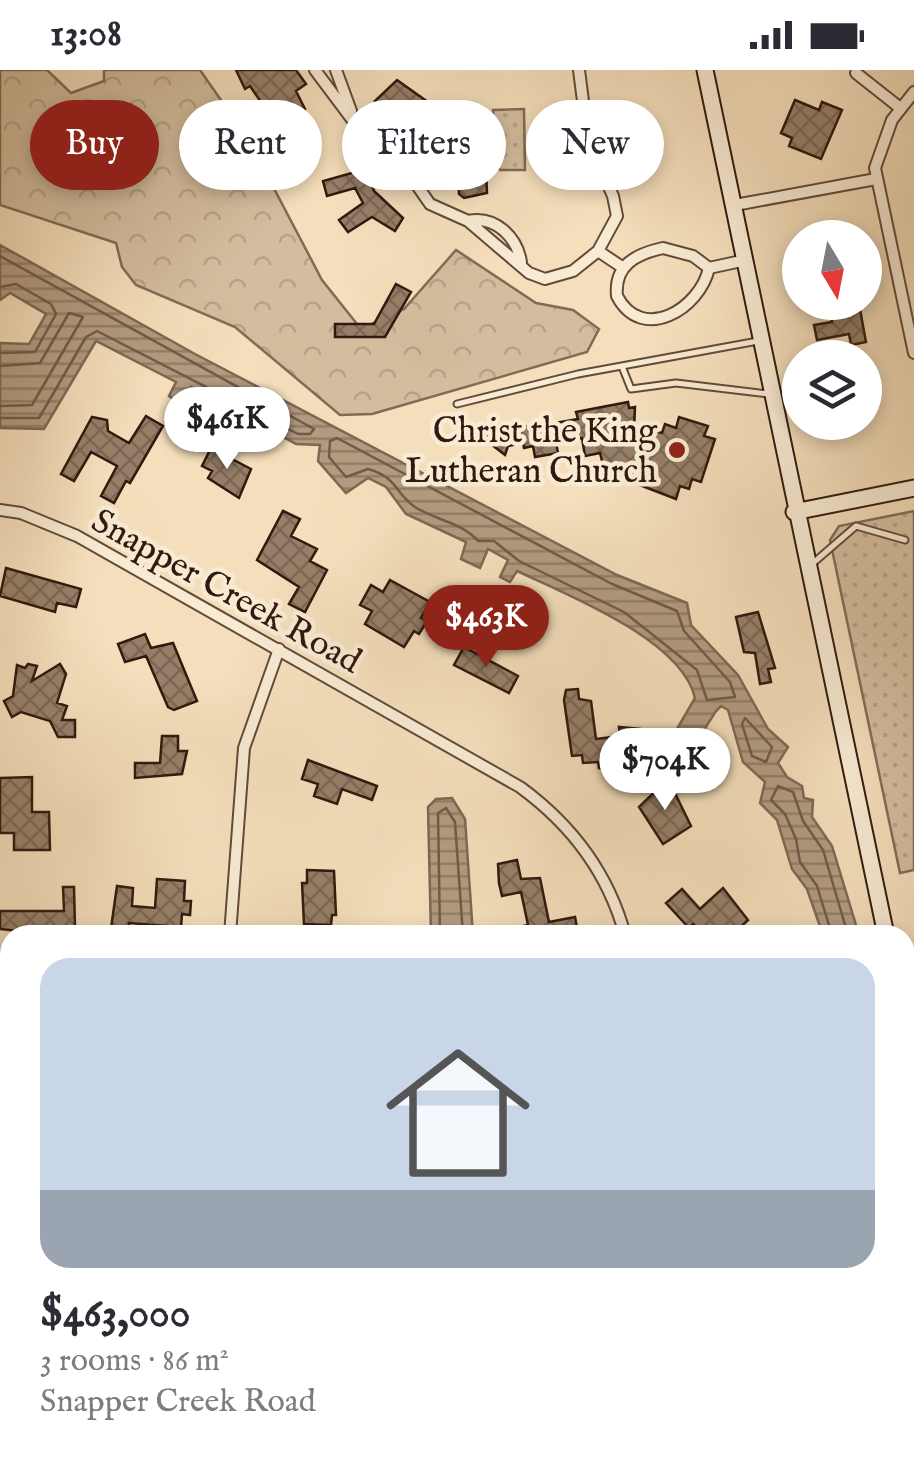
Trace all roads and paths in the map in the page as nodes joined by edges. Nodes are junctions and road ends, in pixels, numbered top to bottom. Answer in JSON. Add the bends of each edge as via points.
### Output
{"nodes":[{"id":1,"x":316,"y":70,"type":"edge"},
{"id":2,"x":336,"y":70,"type":"edge"},
{"id":3,"x":580,"y":70,"type":"edge"},
{"id":4,"x":705,"y":70,"type":"edge"},
{"id":5,"x":856,"y":74,"type":"dead end"},
{"id":6,"x":914,"y":92,"type":"edge"},
{"id":7,"x":347,"y":100,"type":"edge"},
{"id":8,"x":342,"y":102,"type":"edge"},
{"id":9,"x":898,"y":107,"type":"junction"},
{"id":10,"x":876,"y":179,"type":"junction"},
{"id":11,"x":421,"y":190,"type":"edge"},
{"id":12,"x":735,"y":205,"type":"junction"},
{"id":13,"x":598,"y":251,"type":"junction"},
{"id":14,"x":746,"y":260,"type":"junction"},
{"id":15,"x":622,"y":268,"type":"junction"},
{"id":16,"x":709,"y":268,"type":"junction"},
{"id":17,"x":761,"y":341,"type":"junction"},
{"id":18,"x":914,"y":353,"type":"edge"},
{"id":19,"x":623,"y":369,"type":"junction"},
{"id":20,"x":772,"y":394,"type":"junction"},
{"id":21,"x":457,"y":404,"type":"dead end"},
{"id":22,"x":914,"y":488,"type":"edge"},
{"id":23,"x":0,"y":510,"type":"edge"},
{"id":24,"x":794,"y":512,"type":"junction"},
{"id":25,"x":905,"y":540,"type":"dead end"},
{"id":26,"x":807,"y":570,"type":"junction"},
{"id":27,"x":279,"y":650,"type":"junction"},
{"id":28,"x":231,"y":925,"type":"edge"},
{"id":29,"x":622,"y":925,"type":"edge"},
{"id":30,"x":884,"y":925,"type":"edge"}],
"edges":[{"from":1,"to":8,"type":"street"},
{"from":2,"to":7,"type":"street"},
{"from":3,"to":13,"type":"street","via":[[588,140],[617,210]]},
{"from":4,"to":12,"type":"main road"},
{"from":5,"to":9,"type":"street"},
{"from":6,"to":9,"type":"street"},
{"from":9,"to":10,"type":"street","via":[[877,156]]},
{"from":10,"to":12,"type":"street"},
{"from":10,"to":18,"type":"street"},
{"from":11,"to":13,"type":"street","via":[[430,204],[500,227],[535,277],[573,271]]},
{"from":12,"to":14,"type":"main road"},
{"from":13,"to":15,"type":"street"},
{"from":14,"to":16,"type":"street"},
{"from":14,"to":17,"type":"main road"},
{"from":15,"to":16,"type":"street","via":[[663,248]]},
{"from":15,"to":16,"type":"street","via":[[616,290],[622,304],[656,318],[690,305]]},
{"from":17,"to":19,"type":"lane"},
{"from":17,"to":20,"type":"main road"},
{"from":19,"to":20,"type":"lane","via":[[632,389],[676,383]]},
{"from":19,"to":21,"type":"lane"},
{"from":20,"to":24,"type":"main road"},
{"from":22,"to":24,"type":"main road"},
{"from":23,"to":27,"type":"street","name":"Snapper Creek Road","via":[[77,536]]},
{"from":24,"to":26,"type":"main road"},
{"from":25,"to":26,"type":"lane","via":[[856,526]]},
{"from":26,"to":30,"type":"main road"},
{"from":27,"to":28,"type":"street","via":[[244,748]]},
{"from":27,"to":29,"type":"street","name":"Snapper Creek Road","via":[[505,777],[546,807],[600,870]]}]}
